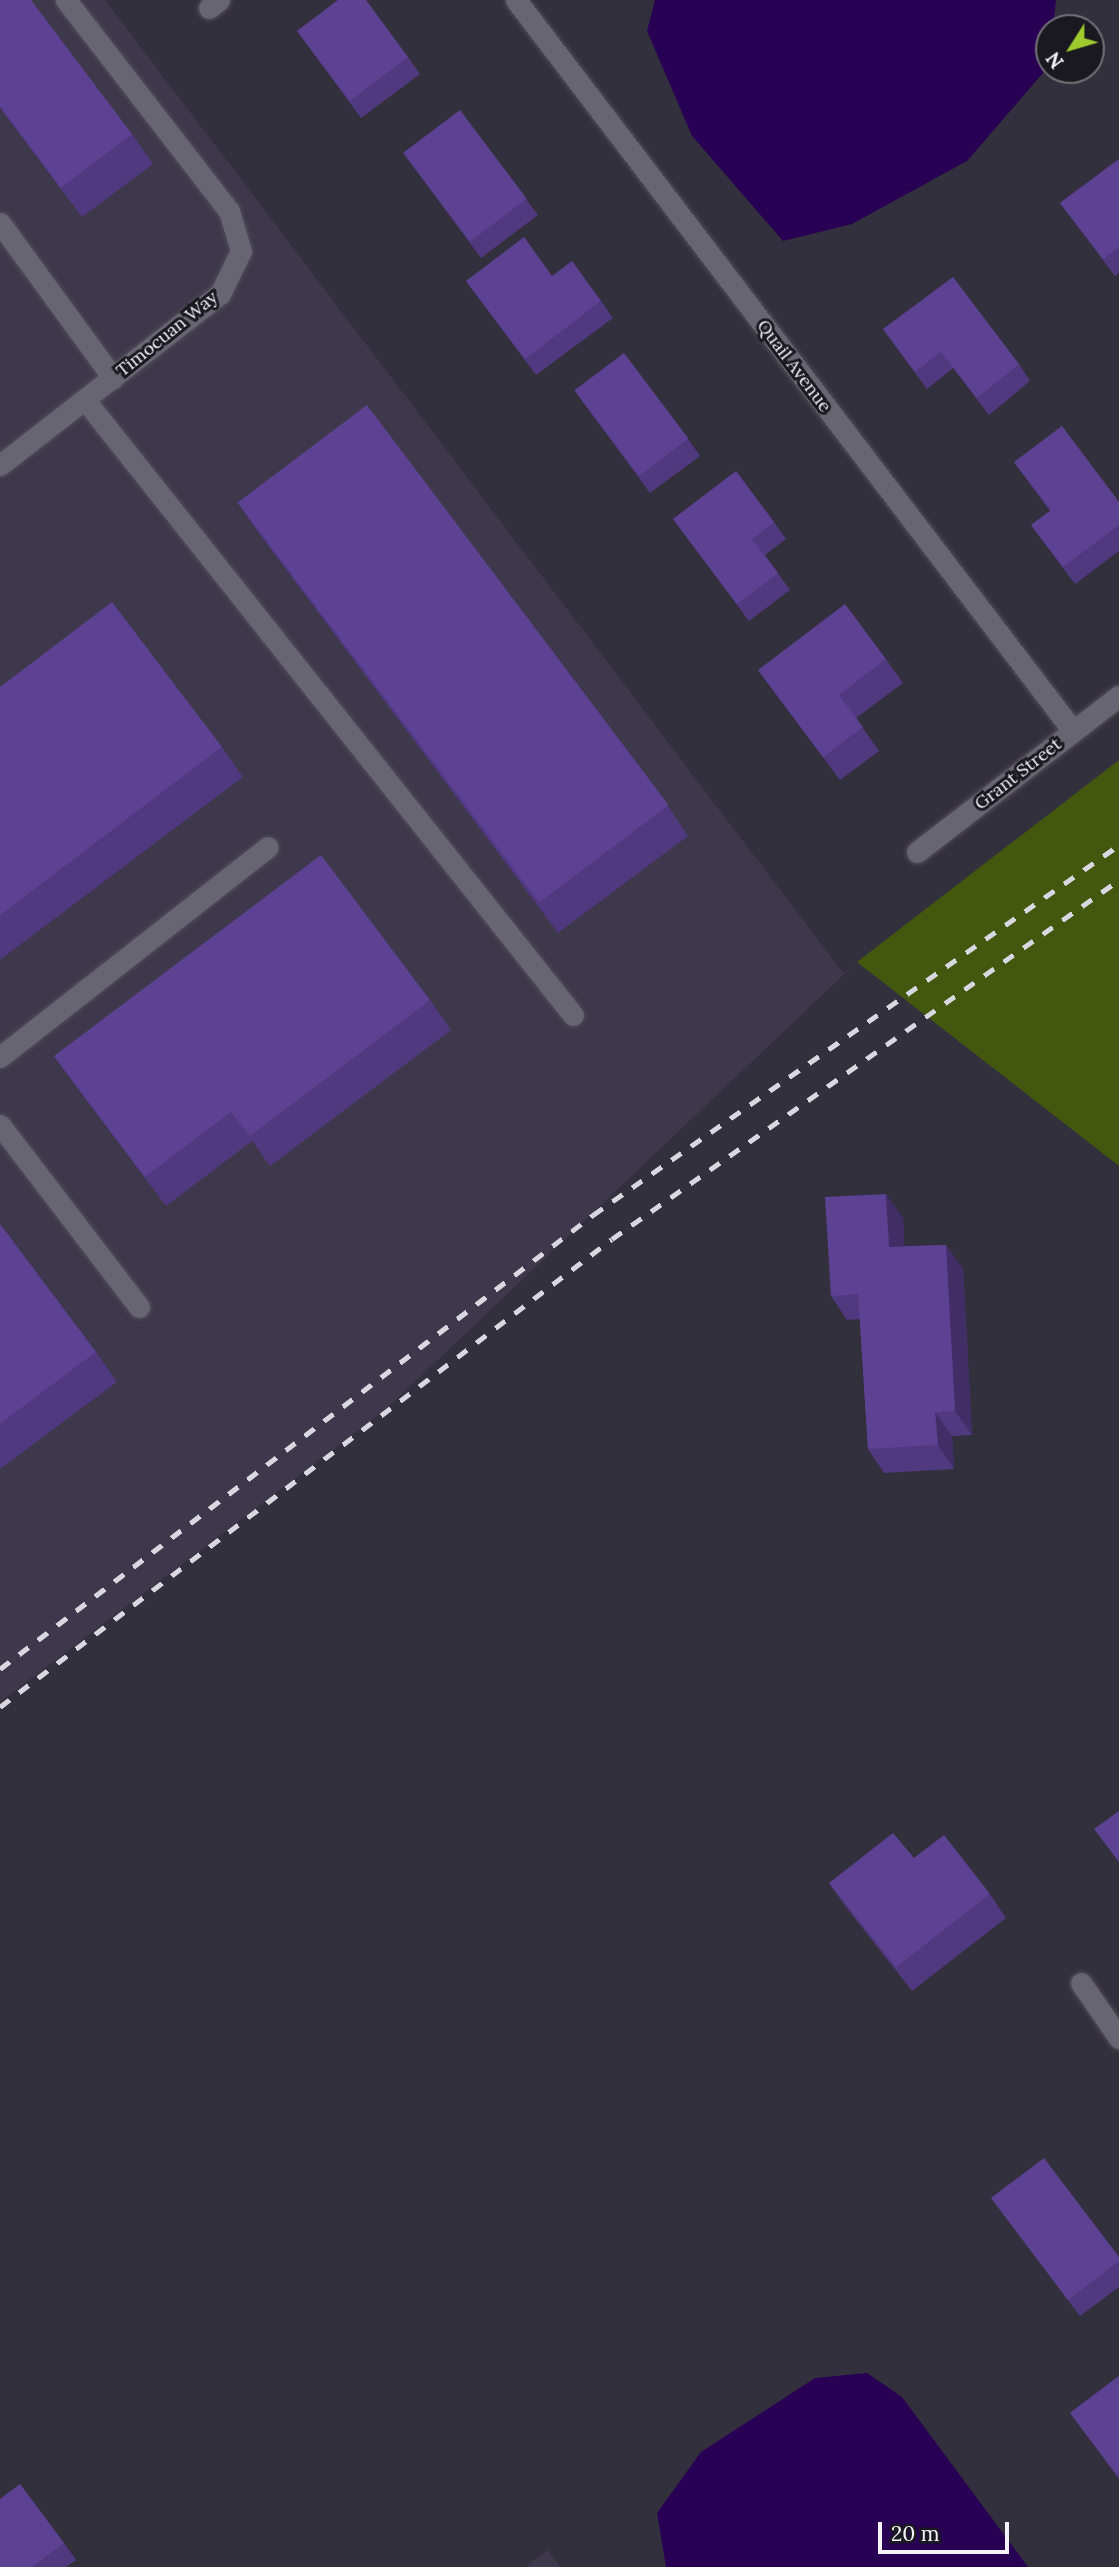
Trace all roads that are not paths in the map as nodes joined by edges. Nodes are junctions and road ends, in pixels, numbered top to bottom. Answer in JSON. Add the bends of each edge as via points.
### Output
{"nodes":[{"id":1,"x":66,"y":0,"type":"edge"},
{"id":2,"x":516,"y":0,"type":"edge"},
{"id":3,"x":0,"y":223,"type":"edge"},
{"id":4,"x":113,"y":378,"type":"junction"},
{"id":5,"x":85,"y":400,"type":"junction"},
{"id":6,"x":0,"y":465,"type":"edge"},
{"id":7,"x":1119,"y":696,"type":"edge"},
{"id":8,"x":1073,"y":731,"type":"junction"},
{"id":9,"x":268,"y":847,"type":"dead end"},
{"id":10,"x":917,"y":852,"type":"dead end"},
{"id":11,"x":573,"y":1015,"type":"dead end"},
{"id":12,"x":0,"y":1057,"type":"edge"},
{"id":13,"x":0,"y":1125,"type":"edge"},
{"id":14,"x":139,"y":1307,"type":"dead end"},
{"id":15,"x":1081,"y":1983,"type":"dead end"},
{"id":16,"x":1119,"y":2038,"type":"edge"}],
"edges":[{"from":1,"to":4,"type":"street","name":"Timocuan Way","via":[[229,211],[241,251],[220,294]]},
{"from":2,"to":8,"type":"street","name":"Quail Avenue"},
{"from":3,"to":4,"type":"street"},
{"from":4,"to":5,"type":"street","name":"Timocuan Way"},
{"from":5,"to":6,"type":"street","name":"Timocuan Way"},
{"from":5,"to":11,"type":"street"},
{"from":7,"to":8,"type":"street","name":"Grant Street"},
{"from":8,"to":10,"type":"street","name":"Grant Street"},
{"from":9,"to":12,"type":"street"},
{"from":13,"to":14,"type":"street"},
{"from":15,"to":16,"type":"street"}]}
